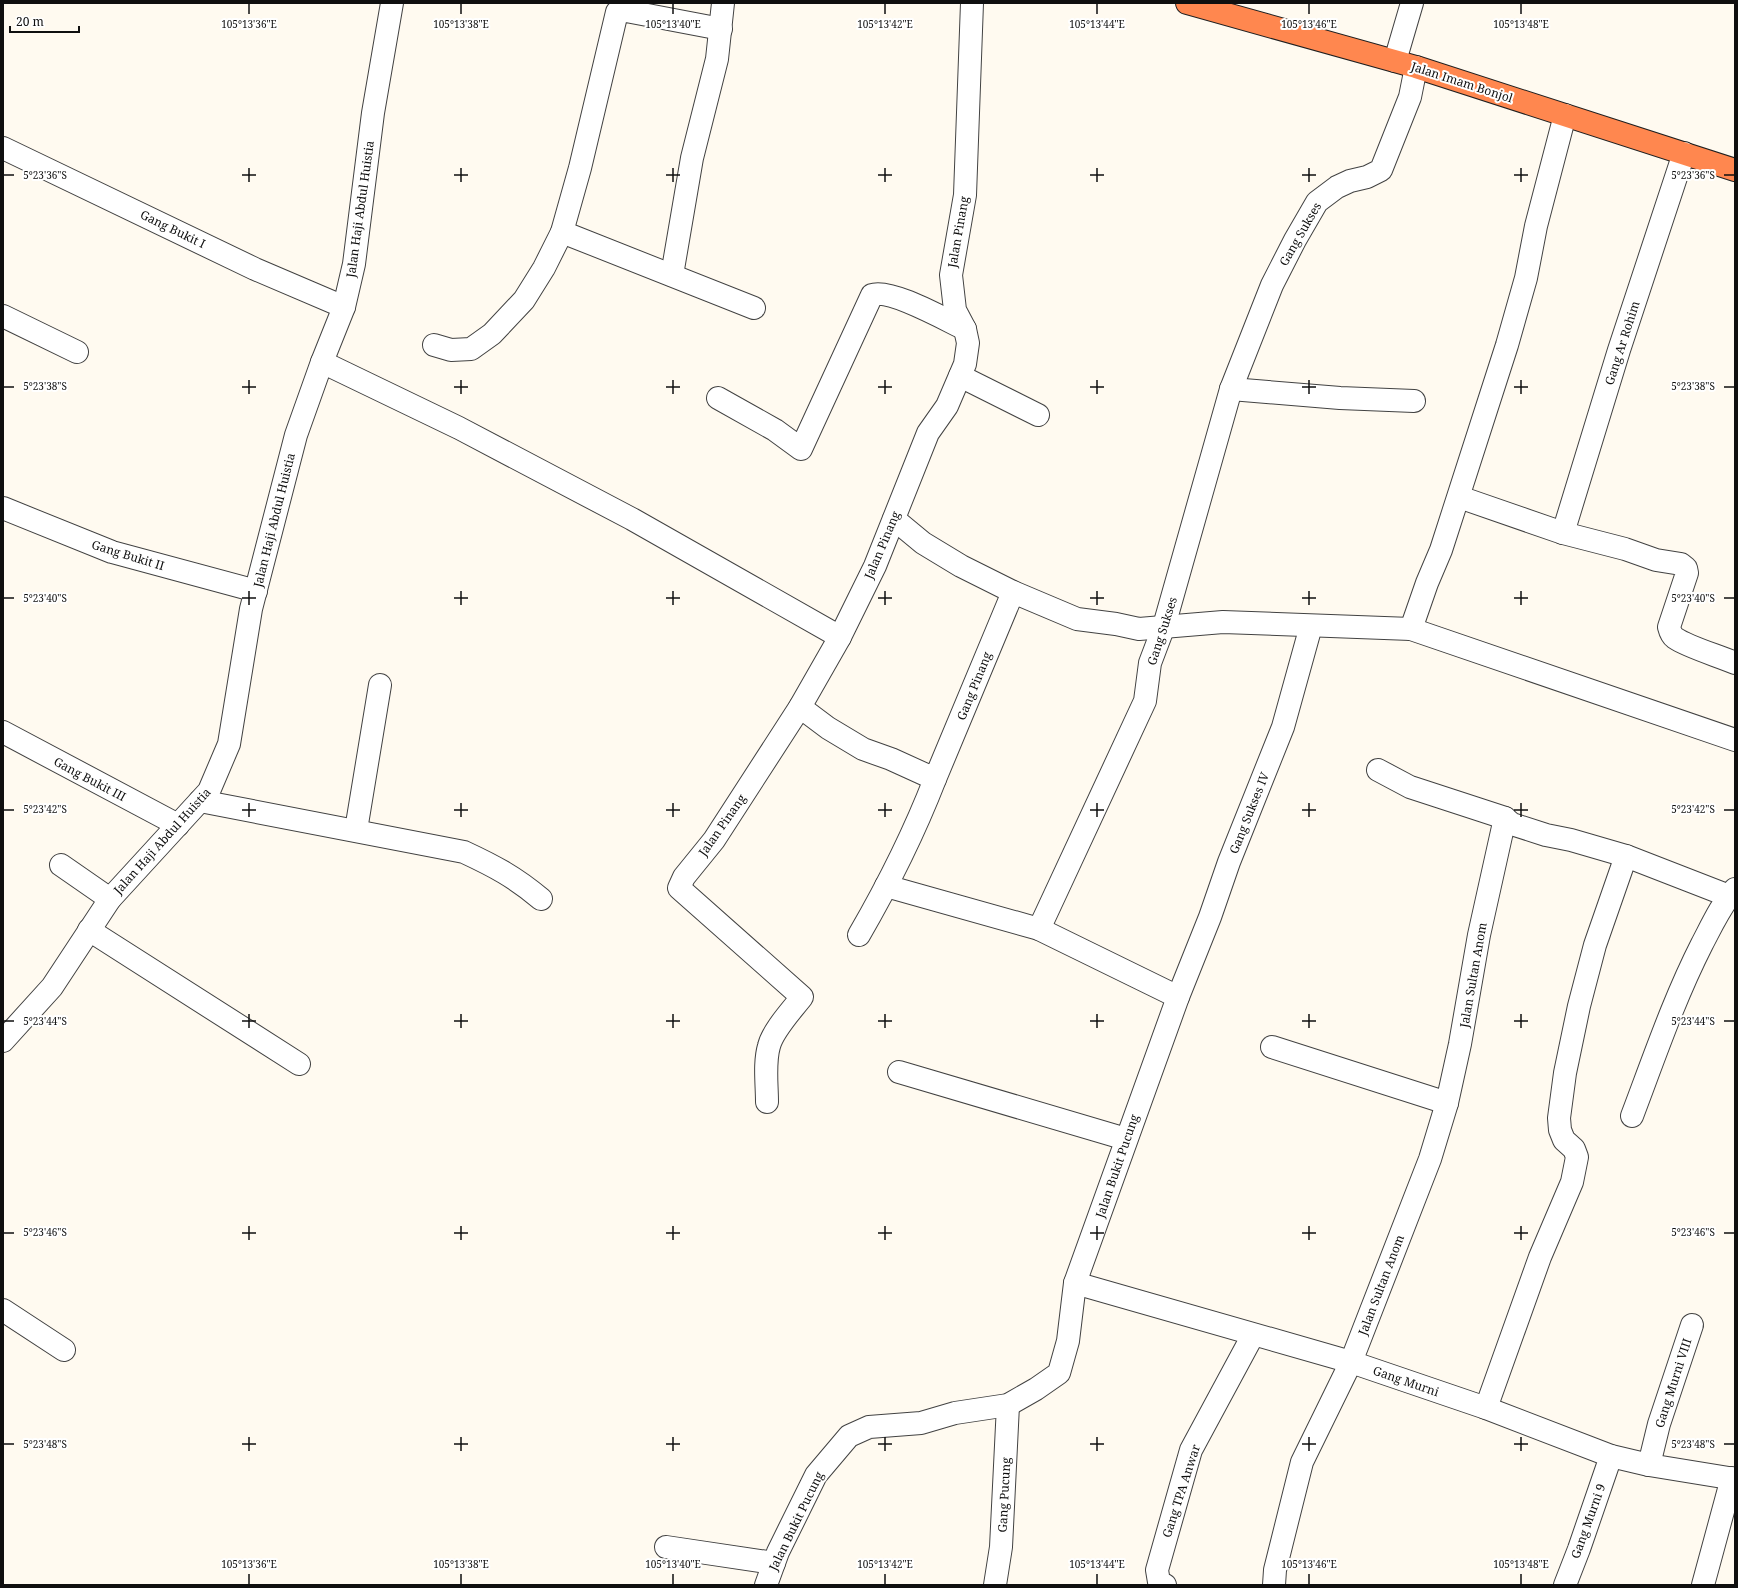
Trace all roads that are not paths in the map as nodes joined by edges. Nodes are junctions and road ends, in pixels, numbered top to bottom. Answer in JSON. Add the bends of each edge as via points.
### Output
{"nodes":[{"id":1,"x":392,"y":3,"type":"edge"},
{"id":2,"x":723,"y":3,"type":"edge"},
{"id":3,"x":972,"y":3,"type":"edge"},
{"id":4,"x":1187,"y":3,"type":"edge"},
{"id":5,"x":1412,"y":3,"type":"edge"},
{"id":6,"x":721,"y":29,"type":"junction"},
{"id":7,"x":1395,"y":61,"type":"junction"},
{"id":8,"x":1416,"y":67,"type":"junction"},
{"id":9,"x":1565,"y":116,"type":"junction"},
{"id":10,"x":3,"y":148,"type":"edge"},
{"id":11,"x":1684,"y":153,"type":"junction"},
{"id":12,"x":1735,"y":170,"type":"edge"},
{"id":13,"x":562,"y":232,"type":"junction"},
{"id":14,"x":672,"y":275,"type":"junction"},
{"id":15,"x":344,"y":307,"type":"junction"},
{"id":16,"x":754,"y":308,"type":"dead end"},
{"id":17,"x":3,"y":316,"type":"edge"},
{"id":18,"x":965,"y":329,"type":"junction"},
{"id":19,"x":434,"y":345,"type":"dead end"},
{"id":20,"x":77,"y":352,"type":"dead end"},
{"id":21,"x":322,"y":362,"type":"junction"},
{"id":22,"x":960,"y":376,"type":"junction"},
{"id":23,"x":1231,"y":389,"type":"junction"},
{"id":24,"x":718,"y":398,"type":"dead end"},
{"id":25,"x":1414,"y":401,"type":"dead end"},
{"id":26,"x":1038,"y":416,"type":"dead end"},
{"id":27,"x":1459,"y":497,"type":"junction"},
{"id":28,"x":3,"y":508,"type":"edge"},
{"id":29,"x":894,"y":519,"type":"junction"},
{"id":30,"x":1563,"y":533,"type":"junction"},
{"id":31,"x":256,"y":591,"type":"junction"},
{"id":32,"x":1013,"y":592,"type":"junction"},
{"id":33,"x":1164,"y":626,"type":"junction"},
{"id":34,"x":1311,"y":626,"type":"junction"},
{"id":35,"x":1411,"y":629,"type":"junction"},
{"id":36,"x":840,"y":637,"type":"junction"},
{"id":37,"x":1735,"y":663,"type":"edge"},
{"id":38,"x":380,"y":685,"type":"dead end"},
{"id":39,"x":800,"y":707,"type":"junction"},
{"id":40,"x":3,"y":732,"type":"edge"},
{"id":41,"x":1735,"y":740,"type":"edge"},
{"id":42,"x":1378,"y":770,"type":"dead end"},
{"id":43,"x":935,"y":780,"type":"junction"},
{"id":44,"x":200,"y":801,"type":"junction"},
{"id":45,"x":1505,"y":818,"type":"junction"},
{"id":46,"x":178,"y":825,"type":"junction"},
{"id":47,"x":356,"y":830,"type":"junction"},
{"id":48,"x":1626,"y":856,"type":"junction"},
{"id":49,"x":61,"y":865,"type":"dead end"},
{"id":50,"x":886,"y":886,"type":"junction"},
{"id":51,"x":110,"y":899,"type":"junction"},
{"id":52,"x":541,"y":899,"type":"dead end"},
{"id":53,"x":1729,"y":903,"type":"edge"},
{"id":54,"x":1039,"y":929,"type":"junction"},
{"id":55,"x":89,"y":930,"type":"junction"},
{"id":56,"x":859,"y":935,"type":"dead end"},
{"id":57,"x":1178,"y":997,"type":"junction"},
{"id":58,"x":4,"y":1036,"type":"edge"},
{"id":59,"x":1272,"y":1047,"type":"dead end"},
{"id":60,"x":299,"y":1064,"type":"dead end"},
{"id":61,"x":899,"y":1072,"type":"dead end"},
{"id":62,"x":767,"y":1102,"type":"dead end"},
{"id":63,"x":1447,"y":1103,"type":"junction"},
{"id":64,"x":1632,"y":1116,"type":"dead end"},
{"id":65,"x":1126,"y":1139,"type":"junction"},
{"id":66,"x":1075,"y":1283,"type":"junction"},
{"id":67,"x":3,"y":1310,"type":"edge"},
{"id":68,"x":1692,"y":1325,"type":"dead end"},
{"id":69,"x":1253,"y":1335,"type":"junction"},
{"id":70,"x":64,"y":1350,"type":"dead end"},
{"id":71,"x":1351,"y":1362,"type":"junction"},
{"id":72,"x":1008,"y":1405,"type":"junction"},
{"id":73,"x":1486,"y":1408,"type":"junction"},
{"id":74,"x":1611,"y":1456,"type":"junction"},
{"id":75,"x":1649,"y":1465,"type":"junction"},
{"id":76,"x":1734,"y":1478,"type":"edge"},
{"id":77,"x":666,"y":1547,"type":"dead end"},
{"id":78,"x":774,"y":1563,"type":"junction"},
{"id":79,"x":766,"y":1585,"type":"edge"},
{"id":80,"x":995,"y":1585,"type":"edge"},
{"id":81,"x":1165,"y":1585,"type":"edge"},
{"id":82,"x":1274,"y":1585,"type":"edge"},
{"id":83,"x":1564,"y":1585,"type":"edge"},
{"id":84,"x":1703,"y":1585,"type":"edge"}],
"edges":[{"from":1,"to":15,"type":"street","name":"Jalan Haji Abdul Huistia","via":[[373,113],[354,264]]},
{"from":2,"to":6,"type":"street"},
{"from":3,"to":18,"type":"street","name":"Jalan Pinang","via":[[965,195],[951,275],[955,310]]},
{"from":4,"to":7,"type":"highway","name":"Jalan Imam Bonjol"},
{"from":5,"to":7,"type":"street"},
{"from":6,"to":13,"type":"street","via":[[621,10],[617,12]]},
{"from":6,"to":14,"type":"street","via":[[717,59],[692,158]]},
{"from":7,"to":8,"type":"highway","name":"Jalan Imam Bonjol"},
{"from":8,"to":9,"type":"highway","name":"Jalan Imam Bonjol"},
{"from":8,"to":23,"type":"street","name":"Gang Sukses","via":[[1410,97],[1381,170],[1338,187],[1317,202],[1272,284]]},
{"from":9,"to":11,"type":"highway","name":"Jalan Imam Bonjol"},
{"from":9,"to":27,"type":"street","via":[[1536,226],[1526,278]]},
{"from":10,"to":15,"type":"street","name":"Gang Bukit I","via":[[254,269]]},
{"from":11,"to":12,"type":"highway","name":"Jalan Imam Bonjol"},
{"from":11,"to":30,"type":"street","name":"Gang Ar Rohim","via":[[1619,350]]},
{"from":13,"to":14,"type":"street"},
{"from":13,"to":19,"type":"street","via":[[524,300],[492,334],[471,349],[451,350]]},
{"from":14,"to":16,"type":"street"},
{"from":15,"to":21,"type":"street","name":"Jalan Haji Abdul Huistia"},
{"from":17,"to":20,"type":"street"},
{"from":18,"to":22,"type":"street","name":"Jalan Pinang","via":[[968,343],[965,364]]},
{"from":18,"to":24,"type":"street","via":[[905,300],[884,294],[872,295],[801,449],[775,430]]},
{"from":21,"to":31,"type":"street","name":"Jalan Haji Abdul Huistia","via":[[296,434]]},
{"from":21,"to":36,"type":"street","via":[[459,428],[632,519]]},
{"from":22,"to":26,"type":"street"},
{"from":22,"to":29,"type":"street","name":"Jalan Pinang","via":[[948,406],[928,433]]},
{"from":23,"to":25,"type":"street"},
{"from":23,"to":33,"type":"street","name":"Gang Sukses"},
{"from":27,"to":30,"type":"street"},
{"from":27,"to":35,"type":"street"},
{"from":28,"to":31,"type":"street","name":"Gang Bukit II","via":[[112,552]]},
{"from":29,"to":32,"type":"street","via":[[923,543],[961,566]]},
{"from":29,"to":36,"type":"street","name":"Jalan Pinang","via":[[875,566]]},
{"from":30,"to":37,"type":"street","via":[[1656,560],[1681,564],[1686,568],[1687,574],[1669,627],[1671,633],[1675,638]]},
{"from":31,"to":44,"type":"street","name":"Jalan Haji Abdul Huistia","via":[[229,744],[210,790]]},
{"from":32,"to":33,"type":"street","via":[[1077,619],[1139,630]]},
{"from":32,"to":43,"type":"street","name":"Gang Pinang"},
{"from":33,"to":34,"type":"street","via":[[1223,622]]},
{"from":33,"to":54,"type":"street","name":"Gang Sukses","via":[[1150,663],[1145,701]]},
{"from":34,"to":35,"type":"street"},
{"from":34,"to":57,"type":"street","name":"Gang Sukses IV","via":[[1283,727]]},
{"from":35,"to":41,"type":"street"},
{"from":36,"to":39,"type":"street","name":"Jalan Pinang"},
{"from":38,"to":47,"type":"street"},
{"from":39,"to":43,"type":"street","via":[[863,749]]},
{"from":39,"to":62,"type":"street","name":"Jalan Pinang","via":[[714,840],[684,877],[679,888],[802,997],[769,1044]]},
{"from":40,"to":46,"type":"street","name":"Gang Bukit III"},
{"from":42,"to":45,"type":"street","via":[[1410,787]]},
{"from":43,"to":50,"type":"street","name":"Gang Pinang"},
{"from":44,"to":46,"type":"street","name":"Jalan Haji Abdul Huistia"},
{"from":44,"to":47,"type":"street"},
{"from":45,"to":48,"type":"street","via":[[1512,824],[1546,835]]},
{"from":45,"to":63,"type":"street","name":"Jalan Sultan Anom","via":[[1479,935]]},
{"from":46,"to":51,"type":"street","name":"Jalan Haji Abdul Huistia"},
{"from":47,"to":52,"type":"street","via":[[464,852],[498,867]]},
{"from":48,"to":53,"type":"street"},
{"from":48,"to":73,"type":"street","via":[[1595,945],[1565,1073],[1559,1118],[1564,1140],[1574,1149],[1577,1157],[1572,1182],[1540,1256]]},
{"from":49,"to":51,"type":"street"},
{"from":50,"to":54,"type":"street"},
{"from":50,"to":56,"type":"street","name":"Gang Pinang"},
{"from":51,"to":55,"type":"street","name":"Jalan Haji Abdul Huistia"},
{"from":53,"to":64,"type":"street","via":[[1676,1000]]},
{"from":54,"to":57,"type":"street"},
{"from":55,"to":58,"type":"street","name":"Jalan Haji Abdul Huistia","via":[[52,987]]},
{"from":55,"to":60,"type":"street"},
{"from":57,"to":65,"type":"street","name":"Jalan Bukit Pucung"},
{"from":59,"to":63,"type":"street"},
{"from":61,"to":65,"type":"street"},
{"from":63,"to":71,"type":"street","name":"Jalan Sultan Anom","via":[[1430,1159]]},
{"from":65,"to":66,"type":"street","name":"Jalan Bukit Pucung"},
{"from":66,"to":69,"type":"street","name":"Gang Murni"},
{"from":66,"to":72,"type":"street","name":"Jalan Bukit Pucung","via":[[1068,1341],[1058,1373]]},
{"from":67,"to":70,"type":"street"},
{"from":68,"to":75,"type":"street","name":"Gang Murni VIII","via":[[1663,1411]]},
{"from":69,"to":71,"type":"street","name":"Gang Murni"},
{"from":69,"to":81,"type":"street","name":"Gang TPA Anwar","via":[[1191,1450],[1157,1570],[1159,1582]]},
{"from":71,"to":73,"type":"street","name":"Gang Murni"},
{"from":71,"to":82,"type":"street","name":"Jalan Sultan Anom","via":[[1302,1462],[1275,1570]]},
{"from":72,"to":78,"type":"street","name":"Jalan Bukit Pucung","via":[[956,1413],[921,1423],[869,1427],[849,1436],[816,1476]]},
{"from":72,"to":80,"type":"street","name":"Gang Pucung","via":[[1001,1547]]},
{"from":73,"to":74,"type":"street","name":"Gang Murni"},
{"from":74,"to":75,"type":"street","name":"Gang Murni"},
{"from":74,"to":83,"type":"street","name":"Gang Murni 9"},
{"from":75,"to":76,"type":"street","name":"Gang Murni"},
{"from":76,"to":84,"type":"street"},
{"from":77,"to":78,"type":"street"},
{"from":78,"to":79,"type":"street","name":"Jalan Bukit Pucung"}]}
